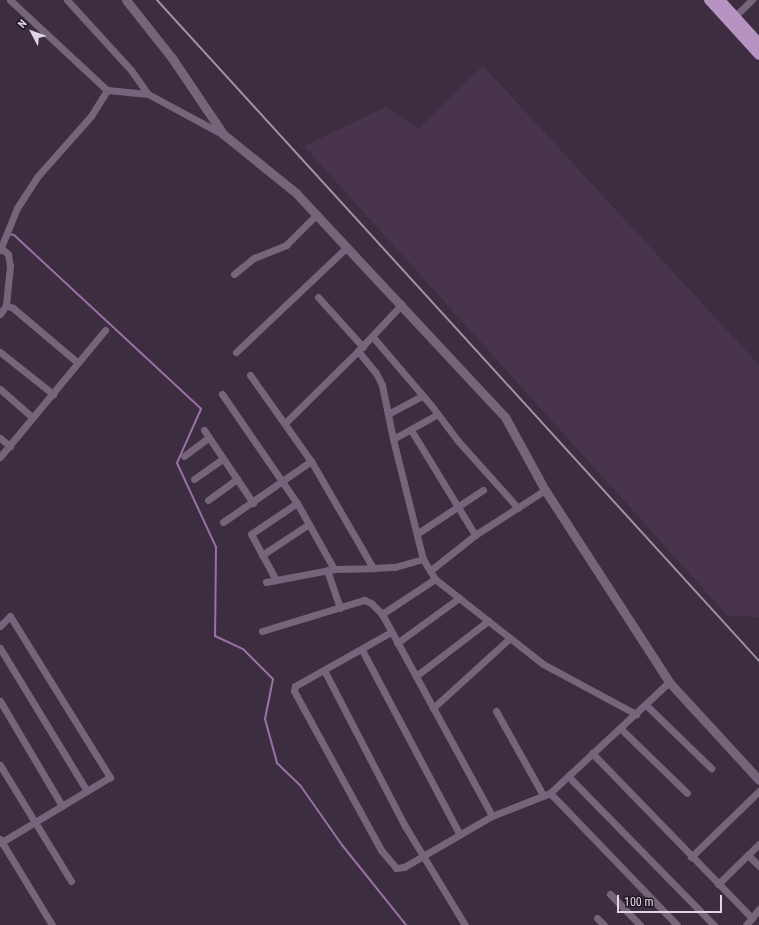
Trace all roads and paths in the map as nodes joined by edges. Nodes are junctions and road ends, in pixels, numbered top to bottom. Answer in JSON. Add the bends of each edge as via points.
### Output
{"nodes":[{"id":1,"x":67,"y":0,"type":"edge"},
{"id":2,"x":126,"y":0,"type":"edge"},
{"id":3,"x":709,"y":0,"type":"edge"},
{"id":4,"x":720,"y":0,"type":"edge"},
{"id":5,"x":752,"y":0,"type":"edge"},
{"id":6,"x":12,"y":1,"type":"edge"},
{"id":7,"x":732,"y":19,"type":"junction"},
{"id":8,"x":759,"y":43,"type":"edge"},
{"id":9,"x":759,"y":55,"type":"edge"},
{"id":10,"x":107,"y":90,"type":"junction"},
{"id":11,"x":148,"y":94,"type":"junction"},
{"id":12,"x":223,"y":134,"type":"junction"},
{"id":13,"x":317,"y":214,"type":"junction"},
{"id":14,"x":1,"y":247,"type":"edge"},
{"id":15,"x":347,"y":247,"type":"junction"},
{"id":16,"x":234,"y":274,"type":"dead end"},
{"id":17,"x":318,"y":297,"type":"dead end"},
{"id":18,"x":402,"y":304,"type":"junction"},
{"id":19,"x":6,"y":306,"type":"junction"},
{"id":20,"x":0,"y":314,"type":"edge"},
{"id":21,"x":105,"y":330,"type":"dead end"},
{"id":22,"x":372,"y":336,"type":"junction"},
{"id":23,"x":361,"y":349,"type":"junction"},
{"id":24,"x":0,"y":352,"type":"edge"},
{"id":25,"x":236,"y":352,"type":"dead end"},
{"id":26,"x":78,"y":363,"type":"junction"},
{"id":27,"x":250,"y":375,"type":"dead end"},
{"id":28,"x":0,"y":389,"type":"edge"},
{"id":29,"x":53,"y":394,"type":"junction"},
{"id":30,"x":222,"y":394,"type":"dead end"},
{"id":31,"x":422,"y":396,"type":"junction"},
{"id":32,"x":388,"y":414,"type":"junction"},
{"id":33,"x":438,"y":414,"type":"junction"},
{"id":34,"x":32,"y":417,"type":"junction"},
{"id":35,"x":285,"y":423,"type":"junction"},
{"id":36,"x":204,"y":430,"type":"dead end"},
{"id":37,"x":411,"y":430,"type":"junction"},
{"id":38,"x":209,"y":437,"type":"junction"},
{"id":39,"x":0,"y":438,"type":"edge"},
{"id":40,"x":393,"y":439,"type":"junction"},
{"id":41,"x":10,"y":446,"type":"junction"},
{"id":42,"x":184,"y":456,"type":"dead end"},
{"id":43,"x":0,"y":457,"type":"edge"},
{"id":44,"x":223,"y":459,"type":"junction"},
{"id":45,"x":311,"y":461,"type":"junction"},
{"id":46,"x":194,"y":479,"type":"dead end"},
{"id":47,"x":237,"y":479,"type":"junction"},
{"id":48,"x":282,"y":482,"type":"junction"},
{"id":49,"x":483,"y":490,"type":"dead end"},
{"id":50,"x":545,"y":490,"type":"junction"},
{"id":51,"x":208,"y":500,"type":"dead end"},
{"id":52,"x":253,"y":503,"type":"junction"},
{"id":53,"x":297,"y":503,"type":"junction"},
{"id":54,"x":457,"y":507,"type":"junction"},
{"id":55,"x":518,"y":508,"type":"junction"},
{"id":56,"x":223,"y":522,"type":"dead end"},
{"id":57,"x":309,"y":524,"type":"junction"},
{"id":58,"x":418,"y":533,"type":"junction"},
{"id":59,"x":475,"y":535,"type":"junction"},
{"id":60,"x":262,"y":555,"type":"junction"},
{"id":61,"x":423,"y":559,"type":"junction"},
{"id":62,"x":373,"y":568,"type":"junction"},
{"id":63,"x":331,"y":570,"type":"junction"},
{"id":64,"x":431,"y":570,"type":"junction"},
{"id":65,"x":276,"y":580,"type":"junction"},
{"id":66,"x":435,"y":580,"type":"junction"},
{"id":67,"x":266,"y":582,"type":"dead end"},
{"id":68,"x":459,"y":598,"type":"junction"},
{"id":69,"x":340,"y":608,"type":"junction"},
{"id":70,"x":382,"y":614,"type":"junction"},
{"id":71,"x":488,"y":621,"type":"junction"},
{"id":72,"x":0,"y":626,"type":"edge"},
{"id":73,"x":262,"y":631,"type":"dead end"},
{"id":74,"x":391,"y":632,"type":"junction"},
{"id":75,"x":510,"y":638,"type":"junction"},
{"id":76,"x":397,"y":643,"type":"junction"},
{"id":77,"x":0,"y":648,"type":"edge"},
{"id":78,"x":362,"y":650,"type":"junction"},
{"id":79,"x":324,"y":670,"type":"junction"},
{"id":80,"x":416,"y":676,"type":"junction"},
{"id":81,"x":669,"y":682,"type":"junction"},
{"id":82,"x":0,"y":701,"type":"edge"},
{"id":83,"x":646,"y":705,"type":"junction"},
{"id":84,"x":433,"y":708,"type":"junction"},
{"id":85,"x":496,"y":711,"type":"dead end"},
{"id":86,"x":636,"y":714,"type":"junction"},
{"id":87,"x":620,"y":728,"type":"junction"},
{"id":88,"x":592,"y":753,"type":"junction"},
{"id":89,"x":0,"y":765,"type":"edge"},
{"id":90,"x":711,"y":768,"type":"dead end"},
{"id":91,"x":568,"y":776,"type":"junction"},
{"id":92,"x":759,"y":780,"type":"edge"},
{"id":93,"x":86,"y":791,"type":"junction"},
{"id":94,"x":759,"y":791,"type":"edge"},
{"id":95,"x":687,"y":793,"type":"dead end"},
{"id":96,"x":547,"y":794,"type":"junction"},
{"id":97,"x":62,"y":806,"type":"junction"},
{"id":98,"x":492,"y":816,"type":"junction"},
{"id":99,"x":34,"y":823,"type":"junction"},
{"id":100,"x":460,"y":835,"type":"junction"},
{"id":101,"x":1,"y":841,"type":"edge"},
{"id":102,"x":759,"y":844,"type":"edge"},
{"id":103,"x":748,"y":854,"type":"junction"},
{"id":104,"x":423,"y":856,"type":"junction"},
{"id":105,"x":691,"y":857,"type":"junction"},
{"id":106,"x":759,"y":866,"type":"edge"},
{"id":107,"x":71,"y":881,"type":"dead end"},
{"id":108,"x":718,"y":884,"type":"junction"},
{"id":109,"x":610,"y":894,"type":"dead end"},
{"id":110,"x":759,"y":909,"type":"edge"},
{"id":111,"x":597,"y":918,"type":"dead end"},
{"id":112,"x":752,"y":918,"type":"junction"},
{"id":113,"x":52,"y":925,"type":"edge"},
{"id":114,"x":465,"y":925,"type":"edge"},
{"id":115,"x":604,"y":925,"type":"edge"},
{"id":116,"x":640,"y":925,"type":"edge"},
{"id":117,"x":677,"y":925,"type":"edge"},
{"id":118,"x":714,"y":925,"type":"edge"},
{"id":119,"x":746,"y":925,"type":"edge"}],
"edges":[{"from":1,"to":11,"type":"street","via":[[131,70]]},
{"from":2,"to":12,"type":"street","via":[[172,58]]},
{"from":3,"to":7,"type":"main road"},
{"from":4,"to":7,"type":"main road"},
{"from":5,"to":7,"type":"street"},
{"from":6,"to":10,"type":"street"},
{"from":7,"to":8,"type":"main road"},
{"from":7,"to":9,"type":"main road"},
{"from":10,"to":11,"type":"street"},
{"from":10,"to":14,"type":"street","via":[[91,116],[37,177],[16,208]]},
{"from":11,"to":12,"type":"street"},
{"from":12,"to":13,"type":"street","via":[[296,192]]},
{"from":13,"to":15,"type":"street"},
{"from":13,"to":16,"type":"street","via":[[286,244],[254,258]]},
{"from":14,"to":19,"type":"street","via":[[8,254],[10,266]]},
{"from":15,"to":18,"type":"street"},
{"from":15,"to":25,"type":"street"},
{"from":17,"to":23,"type":"street"},
{"from":18,"to":22,"type":"street"},
{"from":18,"to":50,"type":"street","via":[[505,417]]},
{"from":19,"to":20,"type":"street"},
{"from":19,"to":26,"type":"street","via":[[13,308]]},
{"from":21,"to":26,"type":"street"},
{"from":22,"to":23,"type":"street"},
{"from":22,"to":31,"type":"street"},
{"from":23,"to":32,"type":"street","via":[[382,385]]},
{"from":23,"to":35,"type":"street"},
{"from":24,"to":29,"type":"street"},
{"from":26,"to":29,"type":"street"},
{"from":27,"to":35,"type":"street"},
{"from":28,"to":34,"type":"street"},
{"from":29,"to":34,"type":"street"},
{"from":30,"to":48,"type":"street"},
{"from":31,"to":32,"type":"street"},
{"from":31,"to":33,"type":"street"},
{"from":32,"to":40,"type":"street"},
{"from":33,"to":37,"type":"street"},
{"from":33,"to":55,"type":"street","via":[[458,441]]},
{"from":34,"to":41,"type":"street"},
{"from":35,"to":45,"type":"street"},
{"from":36,"to":38,"type":"street"},
{"from":37,"to":40,"type":"street"},
{"from":37,"to":54,"type":"street"},
{"from":38,"to":42,"type":"street"},
{"from":38,"to":44,"type":"street"},
{"from":39,"to":41,"type":"street"},
{"from":40,"to":58,"type":"street"},
{"from":41,"to":43,"type":"street"},
{"from":44,"to":46,"type":"street"},
{"from":44,"to":47,"type":"street"},
{"from":45,"to":48,"type":"street"},
{"from":45,"to":62,"type":"street"},
{"from":47,"to":51,"type":"street"},
{"from":47,"to":52,"type":"street"},
{"from":48,"to":52,"type":"street"},
{"from":48,"to":53,"type":"street"},
{"from":49,"to":54,"type":"street"},
{"from":50,"to":55,"type":"street"},
{"from":50,"to":81,"type":"street"},
{"from":52,"to":56,"type":"street"},
{"from":53,"to":57,"type":"street"},
{"from":53,"to":60,"type":"street","via":[[251,534]]},
{"from":54,"to":58,"type":"street"},
{"from":54,"to":59,"type":"street"},
{"from":55,"to":59,"type":"street"},
{"from":57,"to":60,"type":"street"},
{"from":57,"to":63,"type":"street"},
{"from":58,"to":61,"type":"street"},
{"from":59,"to":64,"type":"street"},
{"from":60,"to":65,"type":"street"},
{"from":61,"to":62,"type":"street","via":[[395,567]]},
{"from":61,"to":64,"type":"street"},
{"from":62,"to":63,"type":"street"},
{"from":63,"to":65,"type":"street"},
{"from":63,"to":69,"type":"street"},
{"from":64,"to":66,"type":"street"},
{"from":65,"to":67,"type":"street"},
{"from":66,"to":68,"type":"street"},
{"from":66,"to":70,"type":"street"},
{"from":68,"to":71,"type":"street"},
{"from":68,"to":76,"type":"street"},
{"from":69,"to":70,"type":"street","via":[[368,600]]},
{"from":69,"to":73,"type":"street"},
{"from":70,"to":74,"type":"street"},
{"from":71,"to":75,"type":"street"},
{"from":71,"to":80,"type":"street"},
{"from":72,"to":93,"type":"street","via":[[10,616],[110,778]]},
{"from":74,"to":76,"type":"street"},
{"from":74,"to":78,"type":"street"},
{"from":75,"to":84,"type":"street"},
{"from":75,"to":86,"type":"street","via":[[543,664]]},
{"from":76,"to":80,"type":"street"},
{"from":77,"to":93,"type":"street"},
{"from":78,"to":79,"type":"street"},
{"from":78,"to":100,"type":"street"},
{"from":79,"to":104,"type":"street"},
{"from":79,"to":104,"type":"street","via":[[295,686],[294,691],[389,862],[396,868]]},
{"from":80,"to":84,"type":"street"},
{"from":81,"to":83,"type":"street"},
{"from":81,"to":92,"type":"street"},
{"from":82,"to":97,"type":"street"},
{"from":83,"to":86,"type":"street"},
{"from":83,"to":90,"type":"street"},
{"from":84,"to":98,"type":"street"},
{"from":85,"to":96,"type":"street"},
{"from":86,"to":87,"type":"street"},
{"from":87,"to":88,"type":"street"},
{"from":87,"to":95,"type":"street"},
{"from":88,"to":91,"type":"street"},
{"from":88,"to":105,"type":"street"},
{"from":89,"to":99,"type":"street"},
{"from":91,"to":96,"type":"street"},
{"from":91,"to":118,"type":"street"},
{"from":93,"to":97,"type":"street"},
{"from":94,"to":105,"type":"street"},
{"from":96,"to":98,"type":"street"},
{"from":96,"to":117,"type":"street"},
{"from":97,"to":99,"type":"street"},
{"from":98,"to":100,"type":"street"},
{"from":99,"to":101,"type":"street"},
{"from":99,"to":107,"type":"street"},
{"from":100,"to":104,"type":"street"},
{"from":101,"to":113,"type":"street"},
{"from":102,"to":103,"type":"street"},
{"from":103,"to":106,"type":"street"},
{"from":103,"to":108,"type":"street"},
{"from":104,"to":114,"type":"street"},
{"from":105,"to":108,"type":"street"},
{"from":108,"to":112,"type":"street"},
{"from":109,"to":116,"type":"street"},
{"from":110,"to":112,"type":"street"},
{"from":111,"to":115,"type":"street"},
{"from":112,"to":119,"type":"street"}]}
